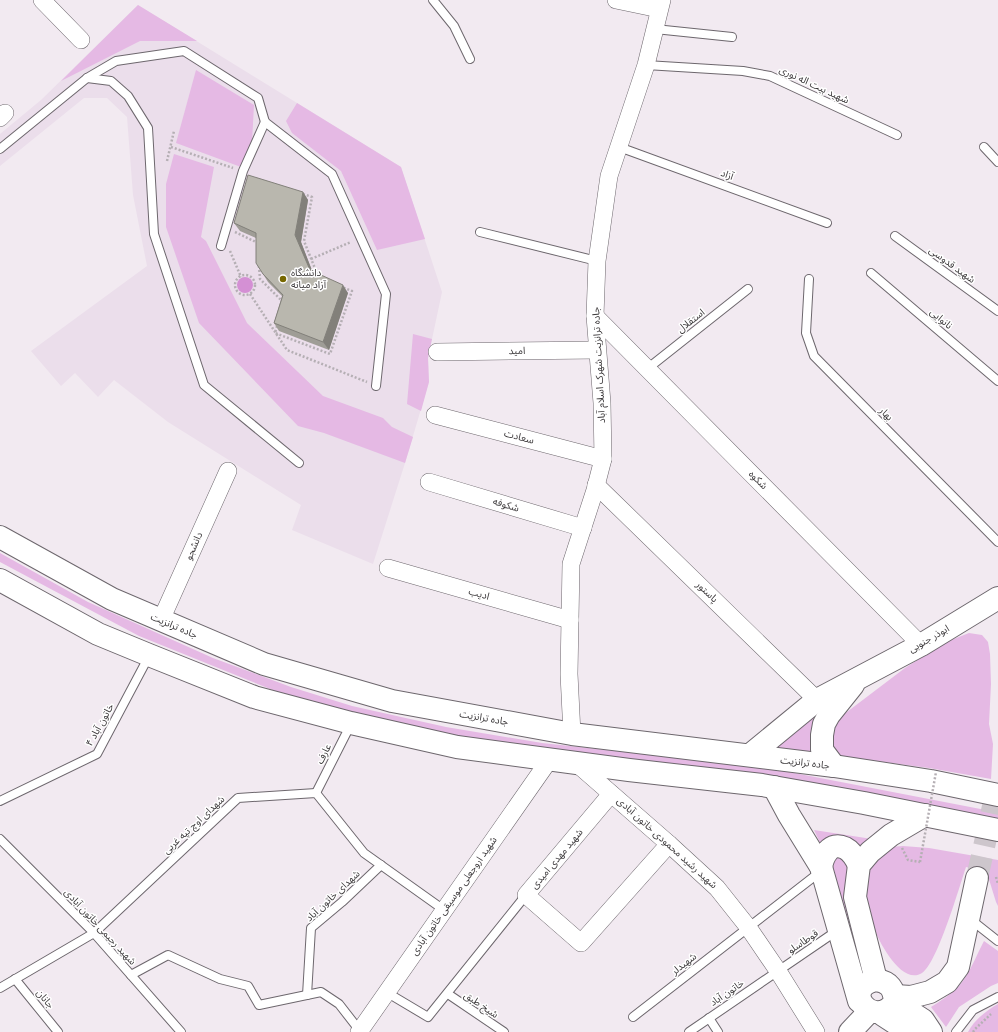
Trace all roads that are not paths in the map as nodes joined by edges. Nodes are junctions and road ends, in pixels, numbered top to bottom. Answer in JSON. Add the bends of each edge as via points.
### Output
{"nodes":[{"id":1,"x":42,"y":0,"type":"edge"},
{"id":2,"x":433,"y":0,"type":"edge"},
{"id":3,"x":616,"y":0,"type":"edge"},
{"id":4,"x":661,"y":5,"type":"edge"},
{"id":5,"x":655,"y":29,"type":"junction"},
{"id":6,"x":732,"y":37,"type":"dead end"},
{"id":7,"x":81,"y":40,"type":"dead end"},
{"id":8,"x":470,"y":59,"type":"dead end"},
{"id":9,"x":646,"y":65,"type":"junction"},
{"id":10,"x":87,"y":78,"type":"junction"},
{"id":11,"x":265,"y":122,"type":"junction"},
{"id":12,"x":897,"y":135,"type":"dead end"},
{"id":13,"x":619,"y":147,"type":"junction"},
{"id":14,"x":984,"y":147,"type":"dead end"},
{"id":15,"x":0,"y":149,"type":"edge"},
{"id":16,"x":998,"y":162,"type":"edge"},
{"id":17,"x":827,"y":223,"type":"dead end"},
{"id":18,"x":480,"y":232,"type":"dead end"},
{"id":19,"x":895,"y":236,"type":"dead end"},
{"id":20,"x":221,"y":246,"type":"dead end"},
{"id":21,"x":597,"y":261,"type":"junction"},
{"id":22,"x":871,"y":273,"type":"dead end"},
{"id":23,"x":809,"y":279,"type":"dead end"},
{"id":24,"x":748,"y":289,"type":"dead end"},
{"id":25,"x":998,"y":311,"type":"edge"},
{"id":26,"x":595,"y":316,"type":"junction"},
{"id":27,"x":597,"y":350,"type":"junction"},
{"id":28,"x":437,"y":352,"type":"dead end"},
{"id":29,"x":647,"y":369,"type":"junction"},
{"id":30,"x":998,"y":382,"type":"edge"},
{"id":31,"x":376,"y":386,"type":"road end"},
{"id":32,"x":435,"y":415,"type":"dead end"},
{"id":33,"x":603,"y":459,"type":"junction"},
{"id":34,"x":299,"y":464,"type":"dead end"},
{"id":35,"x":228,"y":471,"type":"dead end"},
{"id":36,"x":429,"y":482,"type":"dead end"},
{"id":37,"x":596,"y":485,"type":"junction"},
{"id":38,"x":583,"y":528,"type":"junction"},
{"id":39,"x":0,"y":537,"type":"edge"},
{"id":40,"x":998,"y":542,"type":"edge"},
{"id":41,"x":388,"y":568,"type":"dead end"},
{"id":42,"x":2,"y":585,"type":"edge"},
{"id":43,"x":998,"y":598,"type":"edge"},
{"id":44,"x":161,"y":620,"type":"junction"},
{"id":45,"x":570,"y":620,"type":"junction"},
{"id":46,"x":921,"y":645,"type":"junction"},
{"id":47,"x":149,"y":655,"type":"junction"},
{"id":48,"x":858,"y":678,"type":"junction"},
{"id":49,"x":817,"y":700,"type":"junction"},
{"id":50,"x":351,"y":723,"type":"junction"},
{"id":51,"x":572,"y":734,"type":"junction"},
{"id":52,"x":750,"y":755,"type":"junction"},
{"id":53,"x":550,"y":759,"type":"junction"},
{"id":54,"x":575,"y":762,"type":"junction"},
{"id":55,"x":834,"y":766,"type":"junction"},
{"id":56,"x":774,"y":787,"type":"junction"},
{"id":57,"x":316,"y":793,"type":"junction"},
{"id":58,"x":611,"y":794,"type":"junction"},
{"id":59,"x":998,"y":795,"type":"edge"},
{"id":60,"x":0,"y":801,"type":"edge"},
{"id":61,"x":926,"y":815,"type":"junction"},
{"id":62,"x":998,"y":830,"type":"edge"},
{"id":63,"x":0,"y":839,"type":"edge"},
{"id":64,"x":669,"y":844,"type":"junction"},
{"id":65,"x":381,"y":865,"type":"junction"},
{"id":66,"x":859,"y":865,"type":"junction"},
{"id":67,"x":821,"y":869,"type":"junction"},
{"id":68,"x":987,"y":878,"type":"tunnel mouth"},
{"id":69,"x":526,"y":895,"type":"junction"},
{"id":70,"x":444,"y":910,"type":"junction"},
{"id":71,"x":969,"y":918,"type":"junction"},
{"id":72,"x":748,"y":928,"type":"junction"},
{"id":73,"x":840,"y":929,"type":"junction"},
{"id":74,"x":94,"y":933,"type":"junction"},
{"id":75,"x":998,"y":941,"type":"edge"},
{"id":76,"x":778,"y":971,"type":"junction"},
{"id":77,"x":131,"y":975,"type":"junction"},
{"id":78,"x":16,"y":979,"type":"junction"},
{"id":79,"x":0,"y":988,"type":"edge"},
{"id":80,"x":386,"y":992,"type":"junction"},
{"id":81,"x":448,"y":994,"type":"junction"},
{"id":82,"x":307,"y":995,"type":"junction"},
{"id":83,"x":998,"y":997,"type":"edge"},
{"id":84,"x":880,"y":1006,"type":"junction"},
{"id":85,"x":633,"y":1017,"type":"dead end"},
{"id":86,"x":710,"y":1018,"type":"junction"},
{"id":87,"x":359,"y":1031,"type":"edge"},
{"id":88,"x":58,"y":1032,"type":"edge"},
{"id":89,"x":181,"y":1032,"type":"edge"},
{"id":90,"x":504,"y":1032,"type":"edge"},
{"id":91,"x":689,"y":1032,"type":"edge"},
{"id":92,"x":718,"y":1032,"type":"edge"},
{"id":93,"x":816,"y":1032,"type":"edge"},
{"id":94,"x":850,"y":1032,"type":"edge"},
{"id":95,"x":909,"y":1032,"type":"edge"},
{"id":96,"x":931,"y":1032,"type":"edge"},
{"id":97,"x":956,"y":1032,"type":"edge"}],
"edges":[{"from":1,"to":7,"type":"street"},
{"from":2,"to":8,"type":"lane","via":[[454,26]]},
{"from":3,"to":4,"type":"street"},
{"from":4,"to":5,"type":"street","name":"جاده ترانزیت شهرک اسلام آباد"},
{"from":5,"to":6,"type":"lane"},
{"from":5,"to":9,"type":"street","name":"جاده ترانزیت شهرک اسلام آباد"},
{"from":9,"to":12,"type":"lane","name":"شهید بیت اله نوری","via":[[743,71],[770,76]]},
{"from":9,"to":13,"type":"street","name":"جاده ترانزیت شهرک اسلام آباد"},
{"from":10,"to":11,"type":"lane","via":[[116,61],[184,51],[258,98]]},
{"from":10,"to":15,"type":"lane"},
{"from":10,"to":34,"type":"lane","via":[[111,81],[128,96],[148,128],[154,234],[204,386]]},
{"from":11,"to":20,"type":"lane","via":[[243,171]]},
{"from":11,"to":31,"type":"lane","via":[[332,174],[386,294]]},
{"from":13,"to":17,"type":"lane","name":"آزاد"},
{"from":13,"to":21,"type":"street","name":"جاده ترانزیت شهرک اسلام آباد","via":[[610,176]]},
{"from":14,"to":16,"type":"lane"},
{"from":18,"to":21,"type":"lane"},
{"from":19,"to":25,"type":"lane","name":"شهید قدوسی"},
{"from":21,"to":26,"type":"street","name":"جاده ترانزیت شهرک اسلام آباد"},
{"from":22,"to":30,"type":"lane","name":"نانوایی"},
{"from":23,"to":40,"type":"lane","name":"بهار","via":[[806,333],[814,356]]},
{"from":24,"to":29,"type":"lane","name":"استقلال"},
{"from":26,"to":27,"type":"street","name":"جاده ترانزیت شهرک اسلام آباد"},
{"from":26,"to":29,"type":"street","name":"شکوه"},
{"from":27,"to":28,"type":"street","name":"امید"},
{"from":27,"to":33,"type":"street","name":"جاده ترانزیت شهرک اسلام آباد","via":[[602,403]]},
{"from":29,"to":46,"type":"street","name":"شکوه"},
{"from":32,"to":33,"type":"street","name":"سعادت"},
{"from":33,"to":37,"type":"street","name":"جاده ترانزیت شهرک اسلام آباد"},
{"from":35,"to":44,"type":"street","name":"دانشجو"},
{"from":36,"to":38,"type":"street","name":"شکوفه"},
{"from":37,"to":38,"type":"street","name":"جاده ترانزیت شهرک اسلام آباد"},
{"from":37,"to":49,"type":"street","name":"پاستور"},
{"from":38,"to":45,"type":"street","name":"جاده ترانزیت شهرک اسلام آباد","via":[[571,564]]},
{"from":39,"to":44,"type":"main road","name":"جاده ترانزیت","via":[[112,599]]},
{"from":41,"to":45,"type":"street","name":"ادیب"},
{"from":42,"to":47,"type":"main road","via":[[98,634]]},
{"from":43,"to":46,"type":"main road","name":"ابوذر جنوبی"},
{"from":44,"to":51,"type":"main road","name":"جاده ترانزیت","via":[[264,664],[392,701]]},
{"from":45,"to":51,"type":"street","name":"جاده ترانزیت شهرک اسلام آباد"},
{"from":46,"to":48,"type":"main road","name":"ابوذر جنوبی"},
{"from":47,"to":50,"type":"main road","via":[[254,697]]},
{"from":47,"to":60,"type":"lane","name":"خاتون آباد ۴","via":[[97,754]]},
{"from":48,"to":49,"type":"main road","name":"ابوذر جنوبی"},
{"from":48,"to":55,"type":"main road","via":[[824,724],[822,750]]},
{"from":49,"to":52,"type":"main road","name":"ابوذر جنوبی"},
{"from":50,"to":53,"type":"main road","via":[[456,747]]},
{"from":50,"to":57,"type":"lane","name":"عارف"},
{"from":51,"to":52,"type":"main road","name":"جاده ترانزیت"},
{"from":52,"to":55,"type":"main road","name":"جاده ترانزیت"},
{"from":53,"to":54,"type":"main road"},
{"from":53,"to":70,"type":"street","name":"شهید اروجعلی موسیقی خاتون آبادی"},
{"from":54,"to":56,"type":"main road"},
{"from":54,"to":58,"type":"street","name":"شهید رشید محمودی خاتون آبادی"},
{"from":55,"to":59,"type":"main road","name":"جاده ترانزیت","via":[[931,781]]},
{"from":56,"to":61,"type":"main road"},
{"from":56,"to":67,"type":"main road"},
{"from":57,"to":65,"type":"lane","via":[[364,853]]},
{"from":57,"to":74,"type":"lane","name":"شهدای اوچ تپه غربی","via":[[238,798]]},
{"from":58,"to":64,"type":"street","name":"شهید رشید محمودی خاتون آبادی"},
{"from":58,"to":69,"type":"street","name":"شهید مهدی امیدی"},
{"from":61,"to":62,"type":"main road"},
{"from":61,"to":66,"type":"main road","via":[[891,835]]},
{"from":63,"to":74,"type":"lane","name":"شهید رحیمی خاتون آبادی"},
{"from":64,"to":69,"type":"street","name":"شهید مهدی امیدی","via":[[581,943]]},
{"from":64,"to":72,"type":"street","name":"شهید رشید محمودی خاتون آبادی","via":[[717,888]]},
{"from":65,"to":70,"type":"lane"},
{"from":65,"to":82,"type":"lane","name":"شهدای خاتون آباد","via":[[311,928]]},
{"from":66,"to":67,"type":"main road","via":[[850,852],[840,846],[826,852]]},
{"from":66,"to":84,"type":"main road","via":[[855,897],[876,980],[886,983],[893,991]]},
{"from":67,"to":72,"type":"lane","name":"شهیدلر"},
{"from":67,"to":73,"type":"main road"},
{"from":68,"to":71,"type":"main road"},
{"from":69,"to":81,"type":"lane"},
{"from":70,"to":80,"type":"street","name":"شهید اروجعلی موسیقی خاتون آبادی"},
{"from":71,"to":75,"type":"lane"},
{"from":71,"to":84,"type":"main road","via":[[958,967],[947,982],[930,992]]},
{"from":72,"to":76,"type":"street","name":"شهید رشید محمودی خاتون آبادی"},
{"from":72,"to":85,"type":"lane","name":"شهیدلر"},
{"from":73,"to":76,"type":"lane","name":"قوطاسلو"},
{"from":73,"to":84,"type":"main road"},
{"from":74,"to":77,"type":"lane","name":"شهید رحیمی خاتون آبادی"},
{"from":74,"to":78,"type":"lane","name":"شهدای اوچ تپه غربی"},
{"from":76,"to":86,"type":"lane","name":"خاتون آباد"},
{"from":76,"to":93,"type":"street","name":"شهید رشید محمودی خاتون آبادی"},
{"from":77,"to":82,"type":"lane","via":[[168,956],[220,980],[248,986],[259,1005]]},
{"from":77,"to":89,"type":"lane","name":"شهید رحیمی خاتون آبادی"},
{"from":78,"to":79,"type":"lane","name":"شهدای اوچ تپه غربی"},
{"from":78,"to":88,"type":"lane","name":"جانان"},
{"from":80,"to":81,"type":"lane","via":[[428,1017]]},
{"from":80,"to":87,"type":"street","name":"شهید اروجعلی موسیقی خاتون آبادی"},
{"from":81,"to":90,"type":"lane","name":"شیخ طبق"},
{"from":82,"to":87,"type":"lane","via":[[321,992],[339,1004]]},
{"from":83,"to":97,"type":"lane","via":[[973,1010]]},
{"from":84,"to":94,"type":"main road"},
{"from":84,"to":95,"type":"main road"},
{"from":84,"to":96,"type":"main road","via":[[923,1020]]},
{"from":86,"to":91,"type":"lane","name":"خاتون آباد"},
{"from":86,"to":92,"type":"lane"}]}
